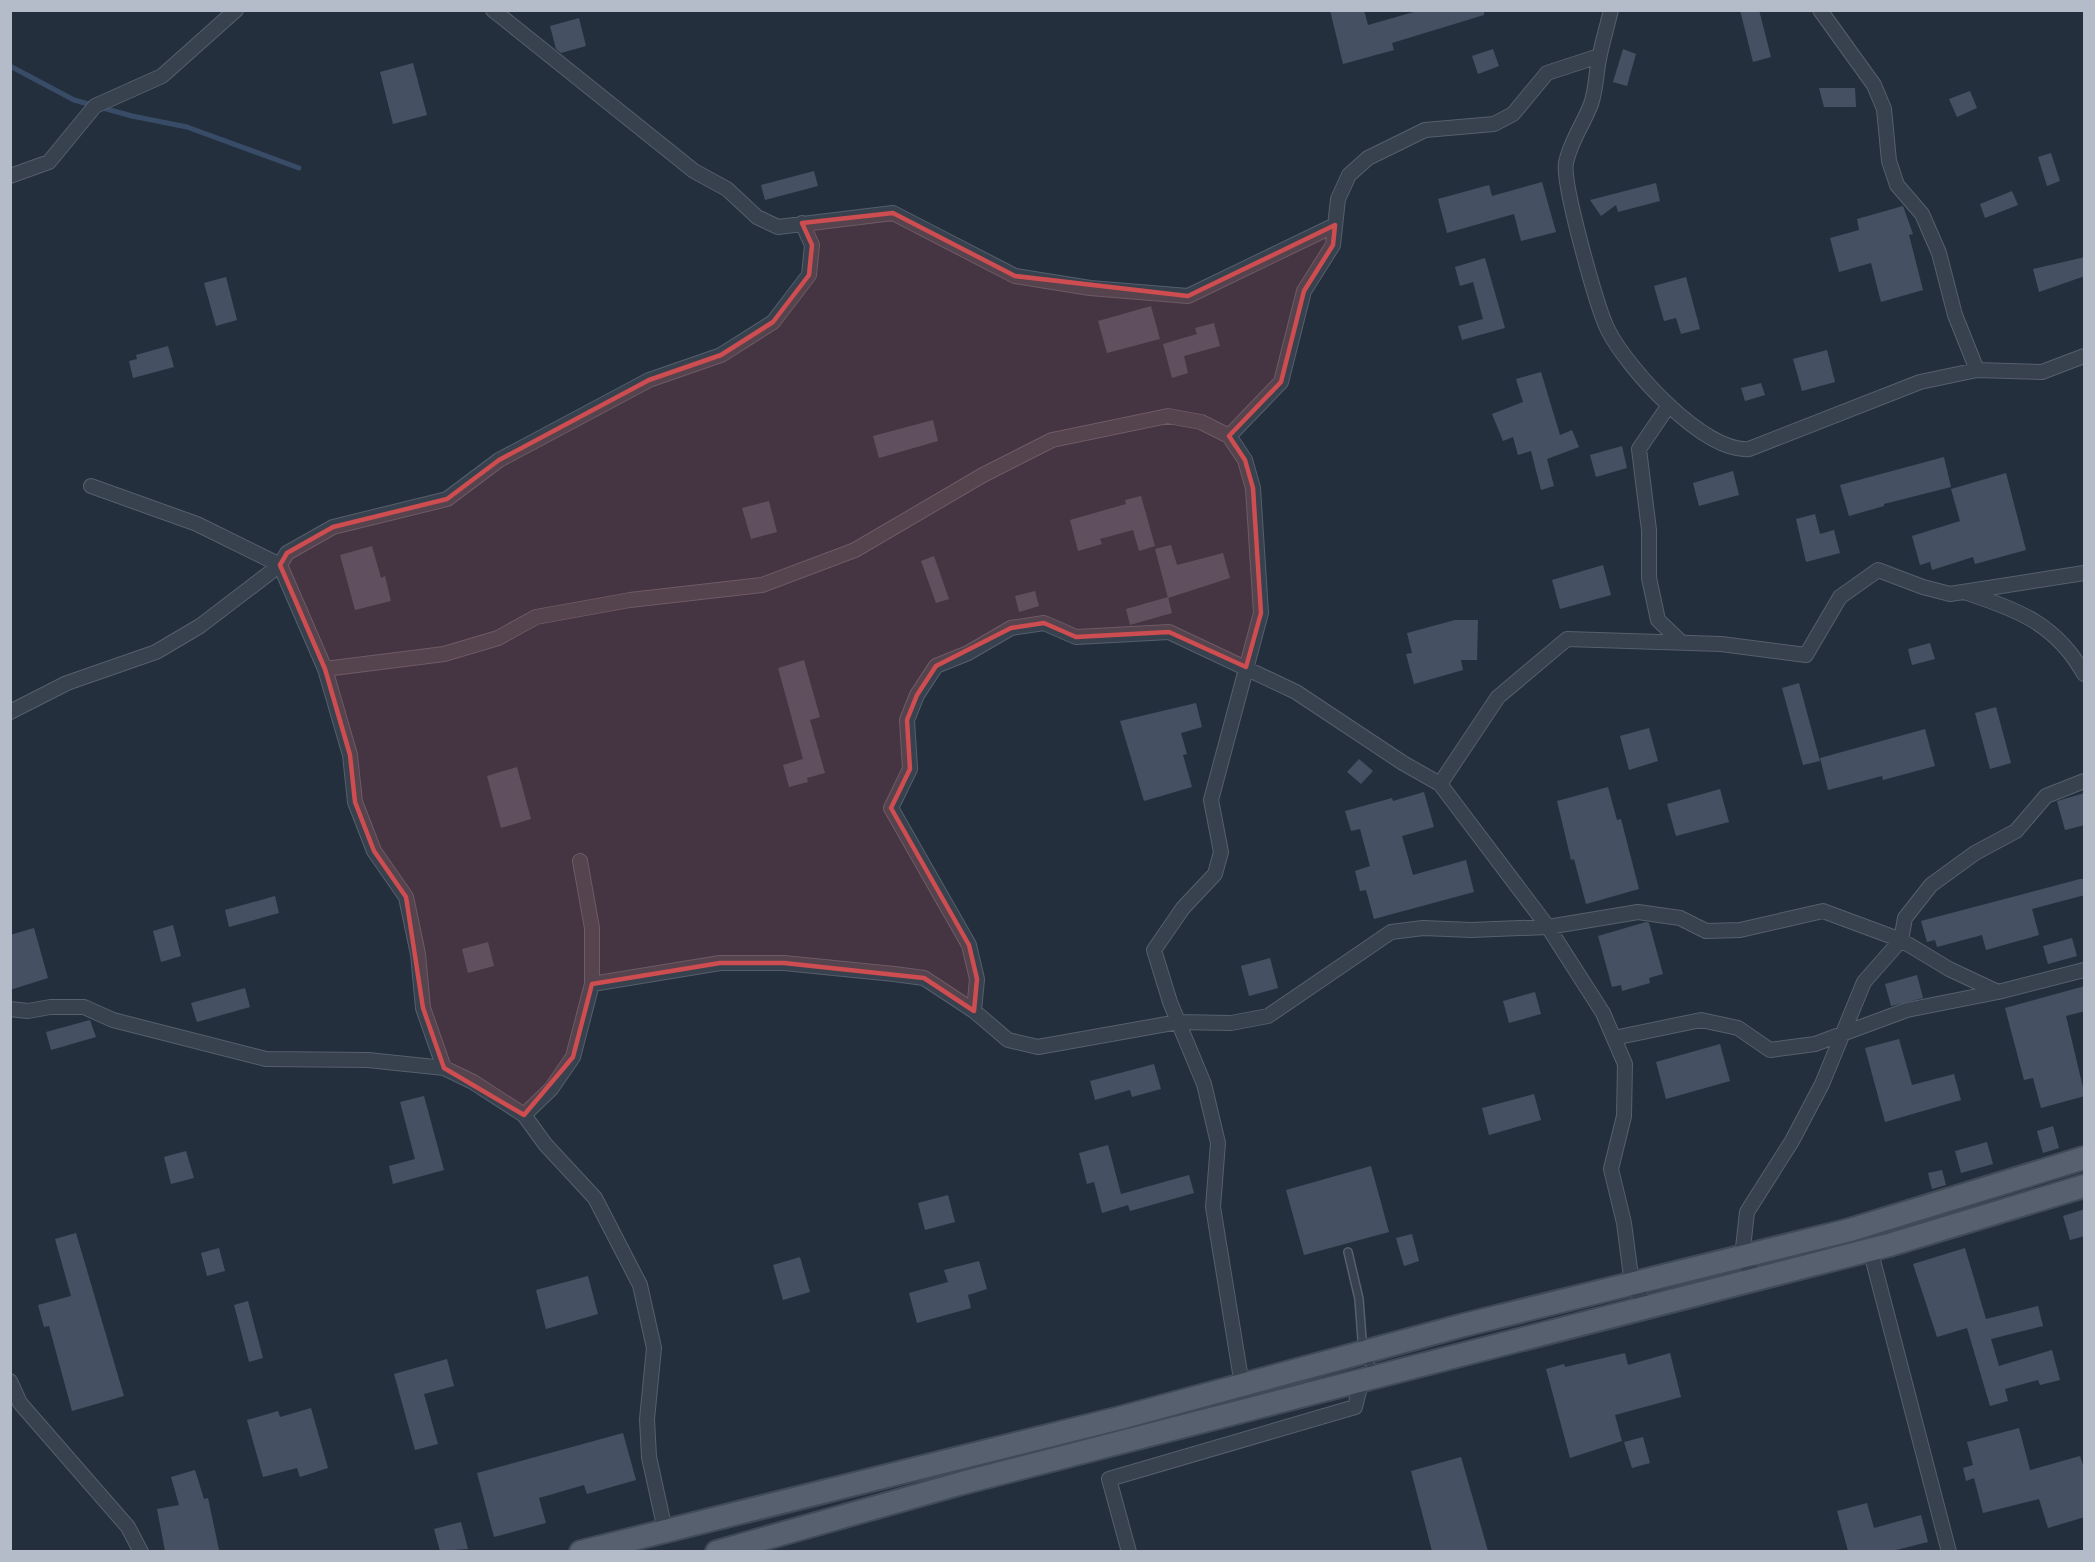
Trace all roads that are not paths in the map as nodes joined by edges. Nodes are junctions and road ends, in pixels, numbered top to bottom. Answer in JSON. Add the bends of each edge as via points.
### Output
{"nodes":[{"id":1,"x":236,"y":10,"type":"edge"},
{"id":2,"x":493,"y":10,"type":"edge"},
{"id":3,"x":1611,"y":10,"type":"edge"},
{"id":4,"x":1820,"y":10,"type":"edge"},
{"id":5,"x":1599,"y":56,"type":"junction"},
{"id":6,"x":10,"y":176,"type":"edge"},
{"id":7,"x":802,"y":223,"type":"junction"},
{"id":8,"x":1335,"y":225,"type":"junction"},
{"id":9,"x":2085,"y":356,"type":"edge"},
{"id":10,"x":1977,"y":370,"type":"junction"},
{"id":11,"x":1669,"y":405,"type":"junction"},
{"id":12,"x":1229,"y":436,"type":"junction"},
{"id":13,"x":92,"y":486,"type":"dead end"},
{"id":14,"x":280,"y":565,"type":"junction"},
{"id":15,"x":2085,"y":573,"type":"edge"},
{"id":16,"x":1963,"y":591,"type":"junction"},
{"id":17,"x":1681,"y":642,"type":"junction"},
{"id":18,"x":1246,"y":667,"type":"junction"},
{"id":19,"x":325,"y":669,"type":"junction"},
{"id":20,"x":2085,"y":674,"type":"edge"},
{"id":21,"x":10,"y":712,"type":"edge"},
{"id":22,"x":2085,"y":781,"type":"edge"},
{"id":23,"x":1440,"y":784,"type":"junction"},
{"id":24,"x":580,"y":861,"type":"dead end"},
{"id":25,"x":1548,"y":927,"type":"junction"},
{"id":26,"x":1901,"y":940,"type":"junction"},
{"id":27,"x":2085,"y":970,"type":"edge"},
{"id":28,"x":592,"y":984,"type":"junction"},
{"id":29,"x":1998,"y":992,"type":"junction"},
{"id":30,"x":10,"y":1009,"type":"edge"},
{"id":31,"x":974,"y":1011,"type":"junction"},
{"id":32,"x":1178,"y":1022,"type":"junction"},
{"id":33,"x":1845,"y":1033,"type":"junction"},
{"id":34,"x":1614,"y":1038,"type":"junction"},
{"id":35,"x":444,"y":1068,"type":"junction"},
{"id":36,"x":524,"y":1115,"type":"junction"},
{"id":37,"x":2085,"y":1158,"type":"edge"},
{"id":38,"x":2085,"y":1186,"type":"edge"},
{"id":39,"x":1870,"y":1249,"type":"junction"},
{"id":40,"x":1348,"y":1252,"type":"dead end"},
{"id":41,"x":1742,"y":1257,"type":"junction"},
{"id":42,"x":1755,"y":1278,"type":"junction"},
{"id":43,"x":1632,"y":1284,"type":"junction"},
{"id":44,"x":1646,"y":1305,"type":"junction"},
{"id":45,"x":1363,"y":1352,"type":"junction"},
{"id":46,"x":1369,"y":1377,"type":"junction"},
{"id":47,"x":10,"y":1381,"type":"edge"},
{"id":48,"x":1242,"y":1385,"type":"junction"},
{"id":49,"x":665,"y":1530,"type":"junction"},
{"id":50,"x":141,"y":1551,"type":"edge"},
{"id":51,"x":581,"y":1551,"type":"edge"},
{"id":52,"x":717,"y":1551,"type":"edge"},
{"id":53,"x":1129,"y":1551,"type":"edge"},
{"id":54,"x":1948,"y":1551,"type":"edge"}],
"edges":[{"from":1,"to":6,"type":"street","via":[[162,76],[95,106],[49,162]]},
{"from":2,"to":7,"type":"street","via":[[694,171],[727,189],[756,217],[778,227]]},
{"from":3,"to":5,"type":"street"},
{"from":4,"to":10,"type":"street","via":[[1874,85],[1884,109],[1889,161],[1897,185],[1922,214],[1939,253],[1955,315]]},
{"from":5,"to":8,"type":"street","via":[[1547,72],[1513,114],[1494,124],[1425,130],[1368,158],[1349,175],[1338,199]]},
{"from":5,"to":11,"type":"street","via":[[1592,103],[1566,164],[1572,206],[1608,330]]},
{"from":7,"to":8,"type":"street","via":[[893,213],[1015,276],[1089,288],[1188,296]]},
{"from":7,"to":14,"type":"street","via":[[812,245],[809,275],[773,322],[721,355],[650,380],[499,460],[447,499],[333,527],[287,553]]},
{"from":8,"to":12,"type":"street","via":[[1333,245],[1304,291],[1281,382]]},
{"from":9,"to":10,"type":"street","via":[[2042,372]]},
{"from":10,"to":11,"type":"street","via":[[1920,382],[1749,449],[1716,443]]},
{"from":11,"to":17,"type":"street","via":[[1639,449],[1649,530],[1649,578],[1658,620]]},
{"from":12,"to":18,"type":"street","via":[[1245,460],[1253,488],[1261,613]]},
{"from":12,"to":19,"type":"street","via":[[1201,422],[1168,416],[1052,440],[983,475],[855,550],[762,585],[630,600],[536,617],[498,638],[444,654]]},
{"from":13,"to":14,"type":"street","via":[[196,524]]},
{"from":14,"to":19,"type":"street"},
{"from":14,"to":21,"type":"street","via":[[200,626],[156,652],[67,683]]},
{"from":15,"to":16,"type":"street"},
{"from":16,"to":17,"type":"street","via":[[1950,594],[1878,570],[1840,597],[1806,655]]},
{"from":16,"to":20,"type":"street","via":[[2010,607],[2049,630],[2067,646]]},
{"from":17,"to":23,"type":"street","via":[[1567,639],[1498,697]]},
{"from":18,"to":23,"type":"street","via":[[1296,692]]},
{"from":18,"to":31,"type":"street","via":[[1169,632],[1076,637],[1044,624],[1011,628],[936,666],[917,695],[907,720],[910,769],[891,808],[969,945],[977,979]]},
{"from":18,"to":32,"type":"street","via":[[1211,800],[1221,852],[1215,874],[1183,908],[1154,950]]},
{"from":19,"to":35,"type":"street","via":[[351,755],[355,802],[374,851],[406,897],[418,954],[423,1008]]},
{"from":22,"to":26,"type":"street","via":[[2046,796],[2016,831],[1975,853],[1930,885],[1905,918]]},
{"from":23,"to":25,"type":"street"},
{"from":24,"to":28,"type":"street","via":[[592,928]]},
{"from":25,"to":26,"type":"street","via":[[1638,912],[1680,918],[1706,930],[1740,930],[1823,911]]},
{"from":25,"to":32,"type":"street","via":[[1391,932],[1268,1016],[1232,1023]]},
{"from":25,"to":34,"type":"street","via":[[1603,1013]]},
{"from":26,"to":29,"type":"street"},
{"from":26,"to":33,"type":"street","via":[[1864,982]]},
{"from":27,"to":29,"type":"street"},
{"from":28,"to":31,"type":"street","via":[[720,963],[784,963],[924,978]]},
{"from":28,"to":36,"type":"street","via":[[573,1057],[551,1089]]},
{"from":29,"to":33,"type":"street","via":[[1907,1010]]},
{"from":30,"to":35,"type":"street","via":[[84,1008],[113,1020],[266,1059],[369,1060]]},
{"from":31,"to":32,"type":"street","via":[[1008,1040],[1038,1047]]},
{"from":32,"to":48,"type":"street","via":[[1204,1084],[1218,1143],[1213,1207]]},
{"from":33,"to":34,"type":"street","via":[[1815,1044],[1770,1050],[1738,1028],[1701,1020]]},
{"from":33,"to":41,"type":"street","via":[[1792,1141],[1747,1212]]},
{"from":34,"to":43,"type":"street","via":[[1625,1064],[1625,1075],[1624,1116],[1611,1169],[1624,1223]]},
{"from":35,"to":36,"type":"street"},
{"from":36,"to":49,"type":"street","via":[[595,1198],[640,1285],[654,1348],[647,1419],[649,1457]]},
{"from":37,"to":41,"type":"main road","via":[[1850,1230]]},
{"from":38,"to":39,"type":"main road"},
{"from":39,"to":42,"type":"main road"},
{"from":39,"to":54,"type":"street"},
{"from":40,"to":45,"type":"lane","via":[[1359,1299]]},
{"from":41,"to":42,"type":"street"},
{"from":41,"to":43,"type":"main road"},
{"from":42,"to":44,"type":"main road"},
{"from":43,"to":44,"type":"street"},
{"from":43,"to":45,"type":"main road"},
{"from":44,"to":46,"type":"main road"},
{"from":45,"to":46,"type":"lane"},
{"from":45,"to":48,"type":"main road"},
{"from":46,"to":52,"type":"main road"},
{"from":46,"to":53,"type":"street","via":[[1356,1407],[1109,1479]]},
{"from":47,"to":50,"type":"street","via":[[20,1403],[128,1527]]},
{"from":48,"to":49,"type":"main road"},
{"from":49,"to":51,"type":"main road"}]}
